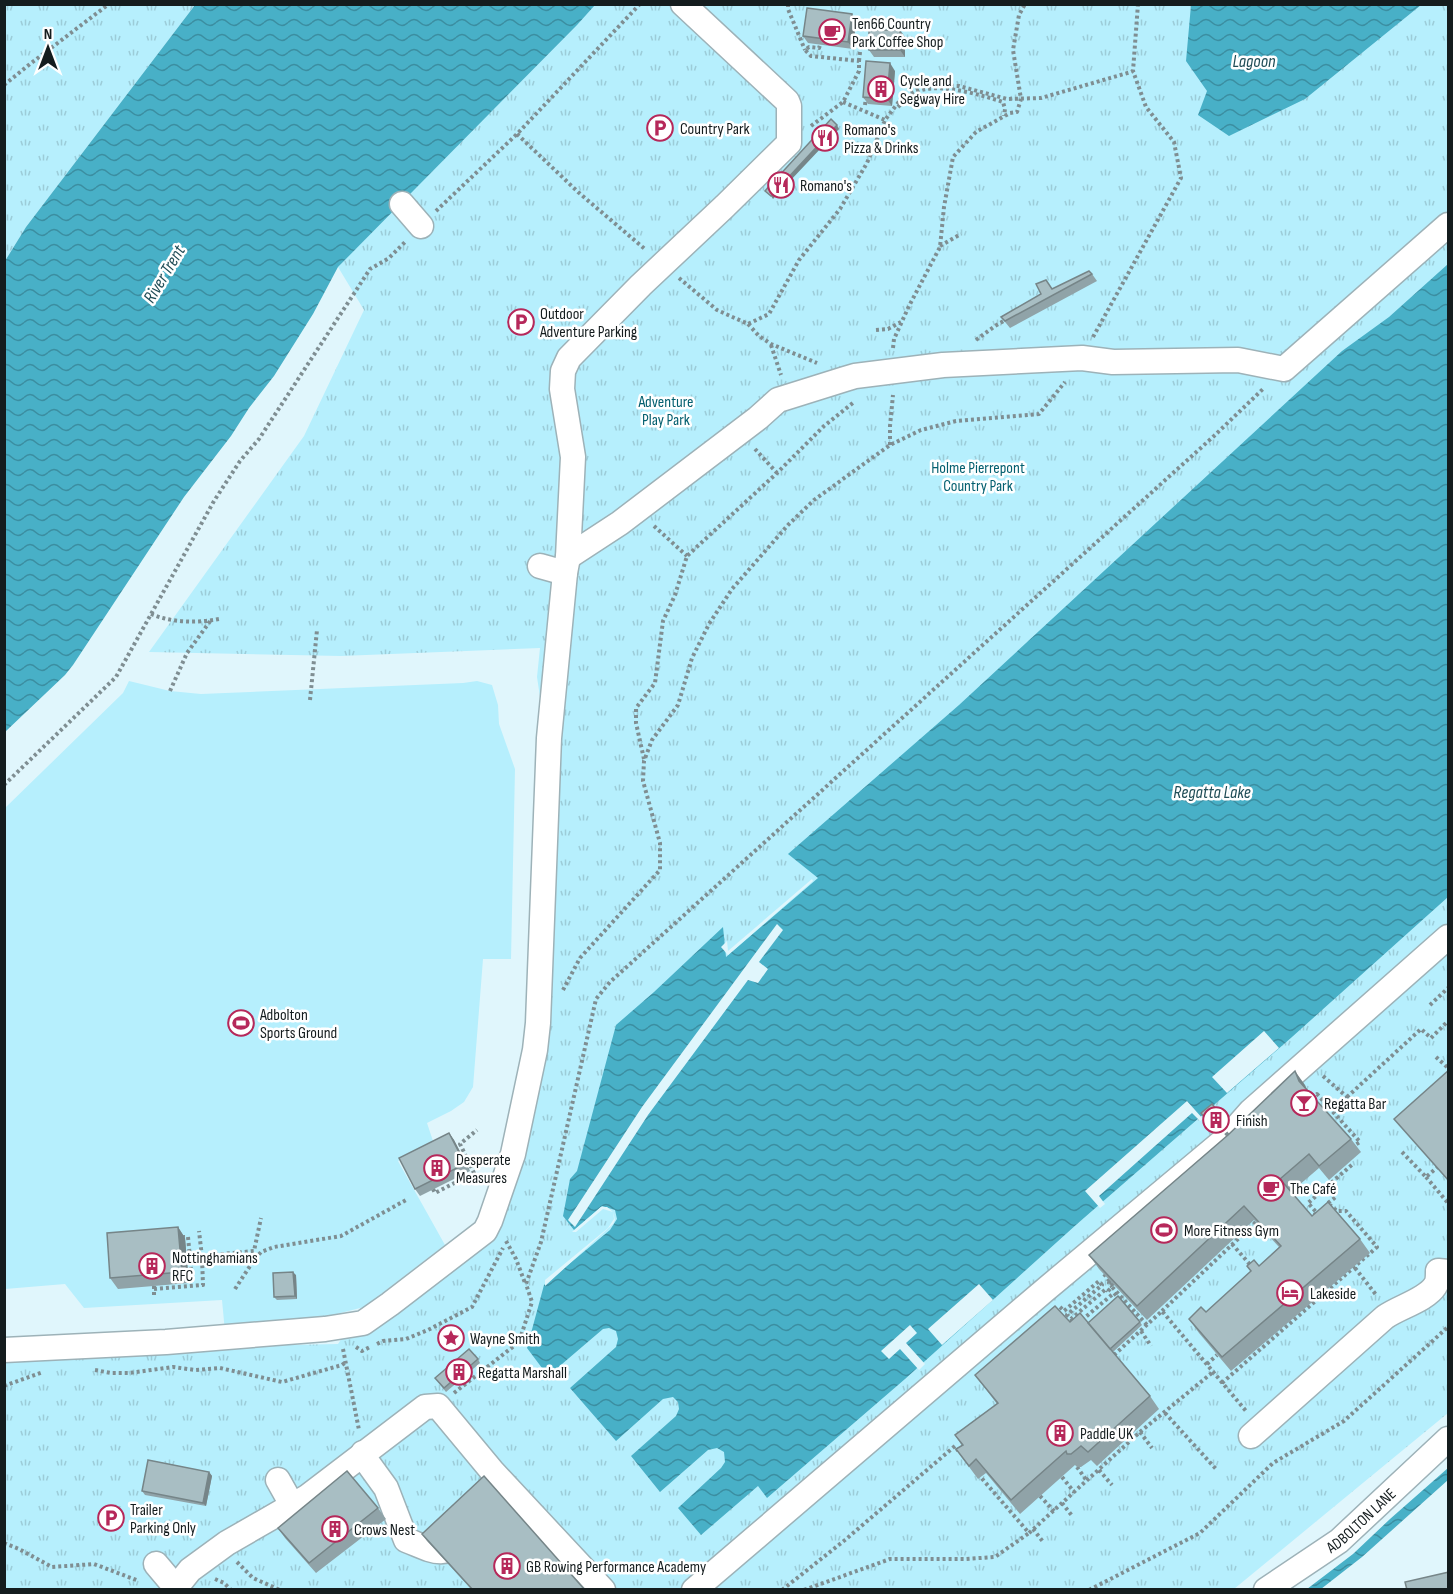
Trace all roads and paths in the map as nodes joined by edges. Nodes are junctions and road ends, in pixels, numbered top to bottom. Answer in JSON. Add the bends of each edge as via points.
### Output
{"nodes":[{"id":1,"x":109,"y":4,"type":"edge"},
{"id":2,"x":640,"y":4,"type":"edge"},
{"id":3,"x":683,"y":4,"type":"edge"},
{"id":4,"x":788,"y":4,"type":"edge"},
{"id":5,"x":1025,"y":4,"type":"edge"},
{"id":6,"x":1138,"y":4,"type":"edge"},
{"id":7,"x":874,"y":45,"type":"edge"},
{"id":8,"x":819,"y":49,"type":"edge"},
{"id":9,"x":805,"y":50,"type":"junction"},
{"id":10,"x":859,"y":61,"type":"junction"},
{"id":11,"x":1133,"y":70,"type":"junction"},
{"id":12,"x":4,"y":85,"type":"edge"},
{"id":13,"x":866,"y":94,"type":"edge"},
{"id":14,"x":1021,"y":99,"type":"junction"},
{"id":15,"x":843,"y":102,"type":"junction"},
{"id":16,"x":865,"y":105,"type":"edge"},
{"id":17,"x":1004,"y":116,"type":"junction"},
{"id":18,"x":885,"y":120,"type":"junction"},
{"id":19,"x":517,"y":134,"type":"junction"},
{"id":20,"x":789,"y":143,"type":"junction"},
{"id":21,"x":402,"y":204,"type":"dead end"},
{"id":22,"x":1449,"y":225,"type":"edge"},
{"id":23,"x":422,"y":226,"type":"junction"},
{"id":24,"x":962,"y":234,"type":"dead end"},
{"id":25,"x":940,"y":247,"type":"junction"},
{"id":26,"x":663,"y":265,"type":"junction"},
{"id":27,"x":1014,"y":315,"type":"edge"},
{"id":28,"x":902,"y":322,"type":"junction"},
{"id":29,"x":748,"y":324,"type":"junction"},
{"id":30,"x":876,"y":330,"type":"dead end"},
{"id":31,"x":771,"y":344,"type":"junction"},
{"id":32,"x":1082,"y":358,"type":"junction"},
{"id":33,"x":824,"y":364,"type":"dead end"},
{"id":34,"x":943,"y":365,"type":"junction"},
{"id":35,"x":1284,"y":369,"type":"junction"},
{"id":36,"x":892,"y":371,"type":"junction"},
{"id":37,"x":858,"y":399,"type":"dead end"},
{"id":38,"x":778,"y":400,"type":"junction"},
{"id":39,"x":740,"y":432,"type":"junction"},
{"id":40,"x":890,"y":445,"type":"junction"},
{"id":41,"x":777,"y":473,"type":"junction"},
{"id":42,"x":636,"y":511,"type":"junction"},
{"id":43,"x":687,"y":556,"type":"junction"},
{"id":44,"x":567,"y":565,"type":"junction"},
{"id":45,"x":540,"y":566,"type":"dead end"},
{"id":46,"x":151,"y":614,"type":"junction"},
{"id":47,"x":219,"y":619,"type":"dead end"},
{"id":48,"x":211,"y":620,"type":"junction"},
{"id":49,"x":317,"y":630,"type":"dead end"},
{"id":50,"x":170,"y":691,"type":"dead end"},
{"id":51,"x":310,"y":700,"type":"dead end"},
{"id":52,"x":644,"y":761,"type":"junction"},
{"id":53,"x":4,"y":785,"type":"edge"},
{"id":54,"x":1449,"y":937,"type":"edge"},
{"id":55,"x":1449,"y":988,"type":"edge"},
{"id":56,"x":561,"y":992,"type":"dead end"},
{"id":57,"x":1430,"y":1005,"type":"dead end"},
{"id":58,"x":1449,"y":1021,"type":"edge"},
{"id":59,"x":1436,"y":1057,"type":"dead end"},
{"id":60,"x":1449,"y":1068,"type":"edge"},
{"id":61,"x":1322,"y":1075,"type":"dead end"},
{"id":62,"x":1347,"y":1097,"type":"junction"},
{"id":63,"x":1312,"y":1099,"type":"edge"},
{"id":64,"x":1333,"y":1110,"type":"junction"},
{"id":65,"x":1222,"y":1128,"type":"edge"},
{"id":66,"x":477,"y":1130,"type":"dead end"},
{"id":67,"x":1233,"y":1142,"type":"edge"},
{"id":68,"x":1355,"y":1146,"type":"dead end"},
{"id":69,"x":1402,"y":1152,"type":"dead end"},
{"id":70,"x":1354,"y":1163,"type":"dead end"},
{"id":71,"x":1442,"y":1163,"type":"edge"},
{"id":72,"x":1426,"y":1177,"type":"junction"},
{"id":73,"x":433,"y":1189,"type":"edge"},
{"id":74,"x":1337,"y":1196,"type":"dead end"},
{"id":75,"x":406,"y":1200,"type":"dead end"},
{"id":76,"x":1328,"y":1203,"type":"junction"},
{"id":77,"x":1449,"y":1203,"type":"edge"},
{"id":78,"x":1317,"y":1213,"type":"junction"},
{"id":79,"x":261,"y":1218,"type":"dead end"},
{"id":80,"x":1312,"y":1218,"type":"edge"},
{"id":81,"x":1256,"y":1222,"type":"edge"},
{"id":82,"x":199,"y":1231,"type":"dead end"},
{"id":83,"x":177,"y":1238,"type":"edge"},
{"id":84,"x":1231,"y":1243,"type":"junction"},
{"id":85,"x":254,"y":1251,"type":"junction"},
{"id":86,"x":260,"y":1254,"type":"junction"},
{"id":87,"x":191,"y":1257,"type":"junction"},
{"id":88,"x":202,"y":1257,"type":"junction"},
{"id":89,"x":191,"y":1268,"type":"dead end"},
{"id":90,"x":1355,"y":1268,"type":"junction"},
{"id":91,"x":1254,"y":1269,"type":"edge"},
{"id":92,"x":1449,"y":1272,"type":"edge"},
{"id":93,"x":1096,"y":1278,"type":"edge"},
{"id":94,"x":526,"y":1284,"type":"junction"},
{"id":95,"x":1112,"y":1287,"type":"junction"},
{"id":96,"x":235,"y":1288,"type":"dead end"},
{"id":97,"x":154,"y":1295,"type":"dead end"},
{"id":98,"x":1120,"y":1296,"type":"junction"},
{"id":99,"x":1069,"y":1299,"type":"dead end"},
{"id":100,"x":1060,"y":1307,"type":"edge"},
{"id":101,"x":1162,"y":1311,"type":"junction"},
{"id":102,"x":1391,"y":1312,"type":"junction"},
{"id":103,"x":1077,"y":1325,"type":"edge"},
{"id":104,"x":1147,"y":1325,"type":"junction"},
{"id":105,"x":1449,"y":1327,"type":"edge"},
{"id":106,"x":1141,"y":1331,"type":"junction"},
{"id":107,"x":342,"y":1332,"type":"junction"},
{"id":108,"x":1150,"y":1346,"type":"dead end"},
{"id":109,"x":4,"y":1350,"type":"edge"},
{"id":110,"x":1114,"y":1355,"type":"edge"},
{"id":111,"x":1217,"y":1355,"type":"edge"},
{"id":112,"x":346,"y":1362,"type":"junction"},
{"id":113,"x":1207,"y":1364,"type":"junction"},
{"id":114,"x":90,"y":1369,"type":"dead end"},
{"id":115,"x":46,"y":1371,"type":"dead end"},
{"id":116,"x":1213,"y":1372,"type":"junction"},
{"id":117,"x":1222,"y":1383,"type":"junction"},
{"id":118,"x":4,"y":1386,"type":"edge"},
{"id":119,"x":438,"y":1406,"type":"junction"},
{"id":120,"x":1165,"y":1413,"type":"junction"},
{"id":121,"x":1140,"y":1432,"type":"junction"},
{"id":122,"x":1256,"y":1432,"type":"joint"},
{"id":123,"x":1449,"y":1438,"type":"edge"},
{"id":124,"x":1152,"y":1448,"type":"dead end"},
{"id":125,"x":959,"y":1452,"type":"edge"},
{"id":126,"x":363,"y":1453,"type":"junction"},
{"id":127,"x":1077,"y":1467,"type":"edge"},
{"id":128,"x":974,"y":1469,"type":"edge"},
{"id":129,"x":1216,"y":1469,"type":"dead end"},
{"id":130,"x":1099,"y":1470,"type":"junction"},
{"id":131,"x":1062,"y":1477,"type":"edge"},
{"id":132,"x":278,"y":1480,"type":"dead end"},
{"id":133,"x":1087,"y":1481,"type":"junction"},
{"id":134,"x":1112,"y":1485,"type":"dead end"},
{"id":135,"x":1074,"y":1492,"type":"junction"},
{"id":136,"x":1041,"y":1496,"type":"edge"},
{"id":137,"x":1062,"y":1503,"type":"junction"},
{"id":138,"x":292,"y":1505,"type":"junction"},
{"id":139,"x":1054,"y":1511,"type":"junction"},
{"id":140,"x":1073,"y":1517,"type":"dead end"},
{"id":141,"x":1033,"y":1529,"type":"junction"},
{"id":142,"x":1029,"y":1533,"type":"junction"},
{"id":143,"x":484,"y":1541,"type":"edge"},
{"id":144,"x":4,"y":1543,"type":"edge"},
{"id":145,"x":1044,"y":1543,"type":"dead end"},
{"id":146,"x":222,"y":1546,"type":"junction"},
{"id":147,"x":149,"y":1573,"type":"joint"},
{"id":148,"x":176,"y":1588,"type":"edge"},
{"id":149,"x":280,"y":1590,"type":"edge"},
{"id":150,"x":603,"y":1590,"type":"edge"},
{"id":151,"x":694,"y":1590,"type":"edge"},
{"id":152,"x":782,"y":1590,"type":"edge"},
{"id":153,"x":804,"y":1590,"type":"edge"},
{"id":154,"x":1089,"y":1590,"type":"edge"},
{"id":155,"x":1266,"y":1590,"type":"edge"}],
"edges":[{"from":1,"to":12,"type":"path"},
{"from":2,"to":19,"type":"path"},
{"from":3,"to":20,"type":"street","via":[[788,101]]},
{"from":4,"to":9,"type":"path"},
{"from":5,"to":14,"type":"path","via":[[1019,15],[1013,50]]},
{"from":6,"to":11,"type":"path"},
{"from":7,"to":10,"type":"path","via":[[861,44]]},
{"from":8,"to":9,"type":"path"},
{"from":9,"to":10,"type":"path","via":[[811,56]]},
{"from":10,"to":15,"type":"path","via":[[861,71]]},
{"from":11,"to":14,"type":"path","via":[[1041,98]]},
{"from":11,"to":32,"type":"path","via":[[1146,107],[1174,142],[1181,178]]},
{"from":13,"to":16,"type":"path"},
{"from":14,"to":17,"type":"path","via":[[1017,112]]},
{"from":14,"to":18,"type":"path","via":[[925,85],[901,99]]},
{"from":15,"to":18,"type":"path"},
{"from":15,"to":20,"type":"path"},
{"from":17,"to":18,"type":"path","via":[[1003,102],[934,88],[908,97]]},
{"from":17,"to":25,"type":"path","via":[[976,132],[953,157]]},
{"from":18,"to":29,"type":"path","via":[[867,163],[840,209],[799,260],[769,314]]},
{"from":19,"to":23,"type":"path"},
{"from":19,"to":26,"type":"path"},
{"from":20,"to":26,"type":"street"},
{"from":21,"to":23,"type":"street"},
{"from":22,"to":35,"type":"street"},
{"from":23,"to":46,"type":"path","via":[[389,258],[370,269],[259,440],[214,501]]},
{"from":24,"to":25,"type":"path"},
{"from":25,"to":28,"type":"path"},
{"from":26,"to":29,"type":"path","via":[[717,310]]},
{"from":26,"to":44,"type":"street","via":[[569,358],[563,371],[562,389],[573,457]]},
{"from":27,"to":34,"type":"path"},
{"from":28,"to":30,"type":"path"},
{"from":28,"to":36,"type":"path","via":[[894,339]]},
{"from":29,"to":31,"type":"path"},
{"from":31,"to":33,"type":"path"},
{"from":31,"to":38,"type":"path","via":[[784,383]]},
{"from":32,"to":34,"type":"street"},
{"from":32,"to":35,"type":"street","via":[[1113,362],[1238,360]]},
{"from":32,"to":40,"type":"path","via":[[1039,414],[956,421],[921,430]]},
{"from":34,"to":36,"type":"street"},
{"from":35,"to":94,"type":"path","via":[[610,982],[596,999],[541,1242]]},
{"from":36,"to":38,"type":"street","via":[[855,376]]},
{"from":36,"to":40,"type":"path"},
{"from":37,"to":41,"type":"path"},
{"from":38,"to":39,"type":"street"},
{"from":39,"to":41,"type":"path"},
{"from":39,"to":42,"type":"street"},
{"from":40,"to":52,"type":"path","via":[[814,500],[732,589],[692,658],[678,705],[652,740]]},
{"from":41,"to":43,"type":"path"},
{"from":42,"to":43,"type":"path"},
{"from":42,"to":44,"type":"street"},
{"from":43,"to":52,"type":"path","via":[[663,621],[655,682],[636,708]]},
{"from":44,"to":45,"type":"street"},
{"from":44,"to":107,"type":"street","via":[[549,738],[538,1023],[513,1154],[485,1231],[390,1304]]},
{"from":46,"to":48,"type":"path","via":[[190,622]]},
{"from":46,"to":53,"type":"path","via":[[116,677]]},
{"from":47,"to":48,"type":"path"},
{"from":48,"to":50,"type":"path","via":[[187,653]]},
{"from":49,"to":51,"type":"path"},
{"from":52,"to":56,"type":"path","via":[[643,782],[660,843],[660,870],[580,958]]},
{"from":54,"to":151,"type":"street","via":[[1251,1111],[1228,1137]]},
{"from":55,"to":57,"type":"path"},
{"from":58,"to":62,"type":"path","via":[[1431,1038],[1421,1029]]},
{"from":59,"to":60,"type":"path"},
{"from":61,"to":62,"type":"path"},
{"from":62,"to":64,"type":"path"},
{"from":63,"to":64,"type":"path","via":[[1317,1094]]},
{"from":64,"to":68,"type":"path","via":[[1360,1142]]},
{"from":65,"to":67,"type":"path","bridge":true},
{"from":66,"to":73,"type":"path","via":[[459,1145],[474,1173],[435,1193]]},
{"from":69,"to":72,"type":"path"},
{"from":70,"to":78,"type":"path","via":[[1308,1203]]},
{"from":71,"to":72,"type":"path"},
{"from":72,"to":77,"type":"path"},
{"from":74,"to":76,"type":"path"},
{"from":75,"to":86,"type":"path","via":[[341,1236],[274,1247]]},
{"from":76,"to":78,"type":"path"},
{"from":76,"to":90,"type":"path","via":[[1337,1210],[1346,1210],[1377,1247]]},
{"from":78,"to":80,"type":"path"},
{"from":79,"to":85,"type":"path"},
{"from":81,"to":84,"type":"path"},
{"from":82,"to":88,"type":"path"},
{"from":83,"to":87,"type":"path","via":[[188,1237]]},
{"from":84,"to":91,"type":"path"},
{"from":84,"to":101,"type":"path"},
{"from":85,"to":86,"type":"path"},
{"from":85,"to":88,"type":"path"},
{"from":86,"to":96,"type":"path"},
{"from":87,"to":88,"type":"path"},
{"from":87,"to":89,"type":"path"},
{"from":88,"to":97,"type":"path","via":[[203,1285],[154,1287]]},
{"from":90,"to":102,"type":"path"},
{"from":90,"to":117,"type":"path"},
{"from":92,"to":102,"type":"street","via":[[1438,1271],[1436,1286],[1426,1295]]},
{"from":93,"to":99,"type":"path"},
{"from":94,"to":107,"type":"path","via":[[506,1242],[472,1307],[417,1335],[383,1341],[362,1351]]},
{"from":94,"to":119,"type":"path","via":[[532,1302],[519,1342]]},
{"from":95,"to":98,"type":"path"},
{"from":95,"to":98,"type":"path","bridge":true,"via":[[1108,1283],[1113,1281],[1104,1272],[1122,1296]]},
{"from":95,"to":100,"type":"path","via":[[1072,1320],[1067,1315],[1102,1285],[1099,1281],[1064,1311]]},
{"from":98,"to":103,"type":"path","via":[[1114,1293]]},
{"from":98,"to":104,"type":"path"},
{"from":101,"to":104,"type":"path"},
{"from":101,"to":113,"type":"path"},
{"from":102,"to":122,"type":"street"},
{"from":104,"to":106,"type":"path"},
{"from":105,"to":154,"type":"path","via":[[1344,1421],[1273,1463],[1200,1533]]},
{"from":106,"to":108,"type":"path"},
{"from":106,"to":110,"type":"path"},
{"from":107,"to":109,"type":"street","via":[[325,1329]]},
{"from":107,"to":112,"type":"path"},
{"from":111,"to":113,"type":"path"},
{"from":112,"to":114,"type":"path","via":[[282,1382],[220,1368],[172,1367],[129,1373]]},
{"from":112,"to":126,"type":"path"},
{"from":113,"to":116,"type":"path"},
{"from":115,"to":118,"type":"path"},
{"from":116,"to":117,"type":"path"},
{"from":116,"to":120,"type":"path"},
{"from":117,"to":122,"type":"path"},
{"from":119,"to":126,"type":"street","via":[[425,1407]]},
{"from":119,"to":150,"type":"street","via":[[492,1471]]},
{"from":120,"to":121,"type":"path"},
{"from":120,"to":129,"type":"path"},
{"from":121,"to":124,"type":"path"},
{"from":121,"to":130,"type":"path"},
{"from":123,"to":155,"type":"street","name":"ADBOLTON LANE","via":[[1339,1541]]},
{"from":125,"to":152,"type":"path","via":[[955,1446]]},
{"from":126,"to":138,"type":"street"},
{"from":126,"to":143,"type":"street","via":[[387,1488],[406,1540],[438,1552],[456,1549],[477,1533]]},
{"from":127,"to":133,"type":"path"},
{"from":128,"to":142,"type":"path"},
{"from":130,"to":133,"type":"path"},
{"from":130,"to":134,"type":"path"},
{"from":131,"to":135,"type":"path"},
{"from":132,"to":138,"type":"street"},
{"from":133,"to":135,"type":"path"},
{"from":135,"to":137,"type":"path"},
{"from":136,"to":139,"type":"path"},
{"from":137,"to":139,"type":"path"},
{"from":137,"to":140,"type":"path"},
{"from":138,"to":146,"type":"street"},
{"from":139,"to":141,"type":"path"},
{"from":141,"to":142,"type":"path"},
{"from":141,"to":145,"type":"path"},
{"from":142,"to":153,"type":"path","via":[[995,1557],[890,1559]]},
{"from":144,"to":147,"type":"path","via":[[52,1567],[94,1564]]},
{"from":146,"to":148,"type":"street","via":[[190,1570]]},
{"from":146,"to":149,"type":"path","via":[[253,1578]]},
{"from":147,"to":148,"type":"street","via":[[172,1582]]}]}
